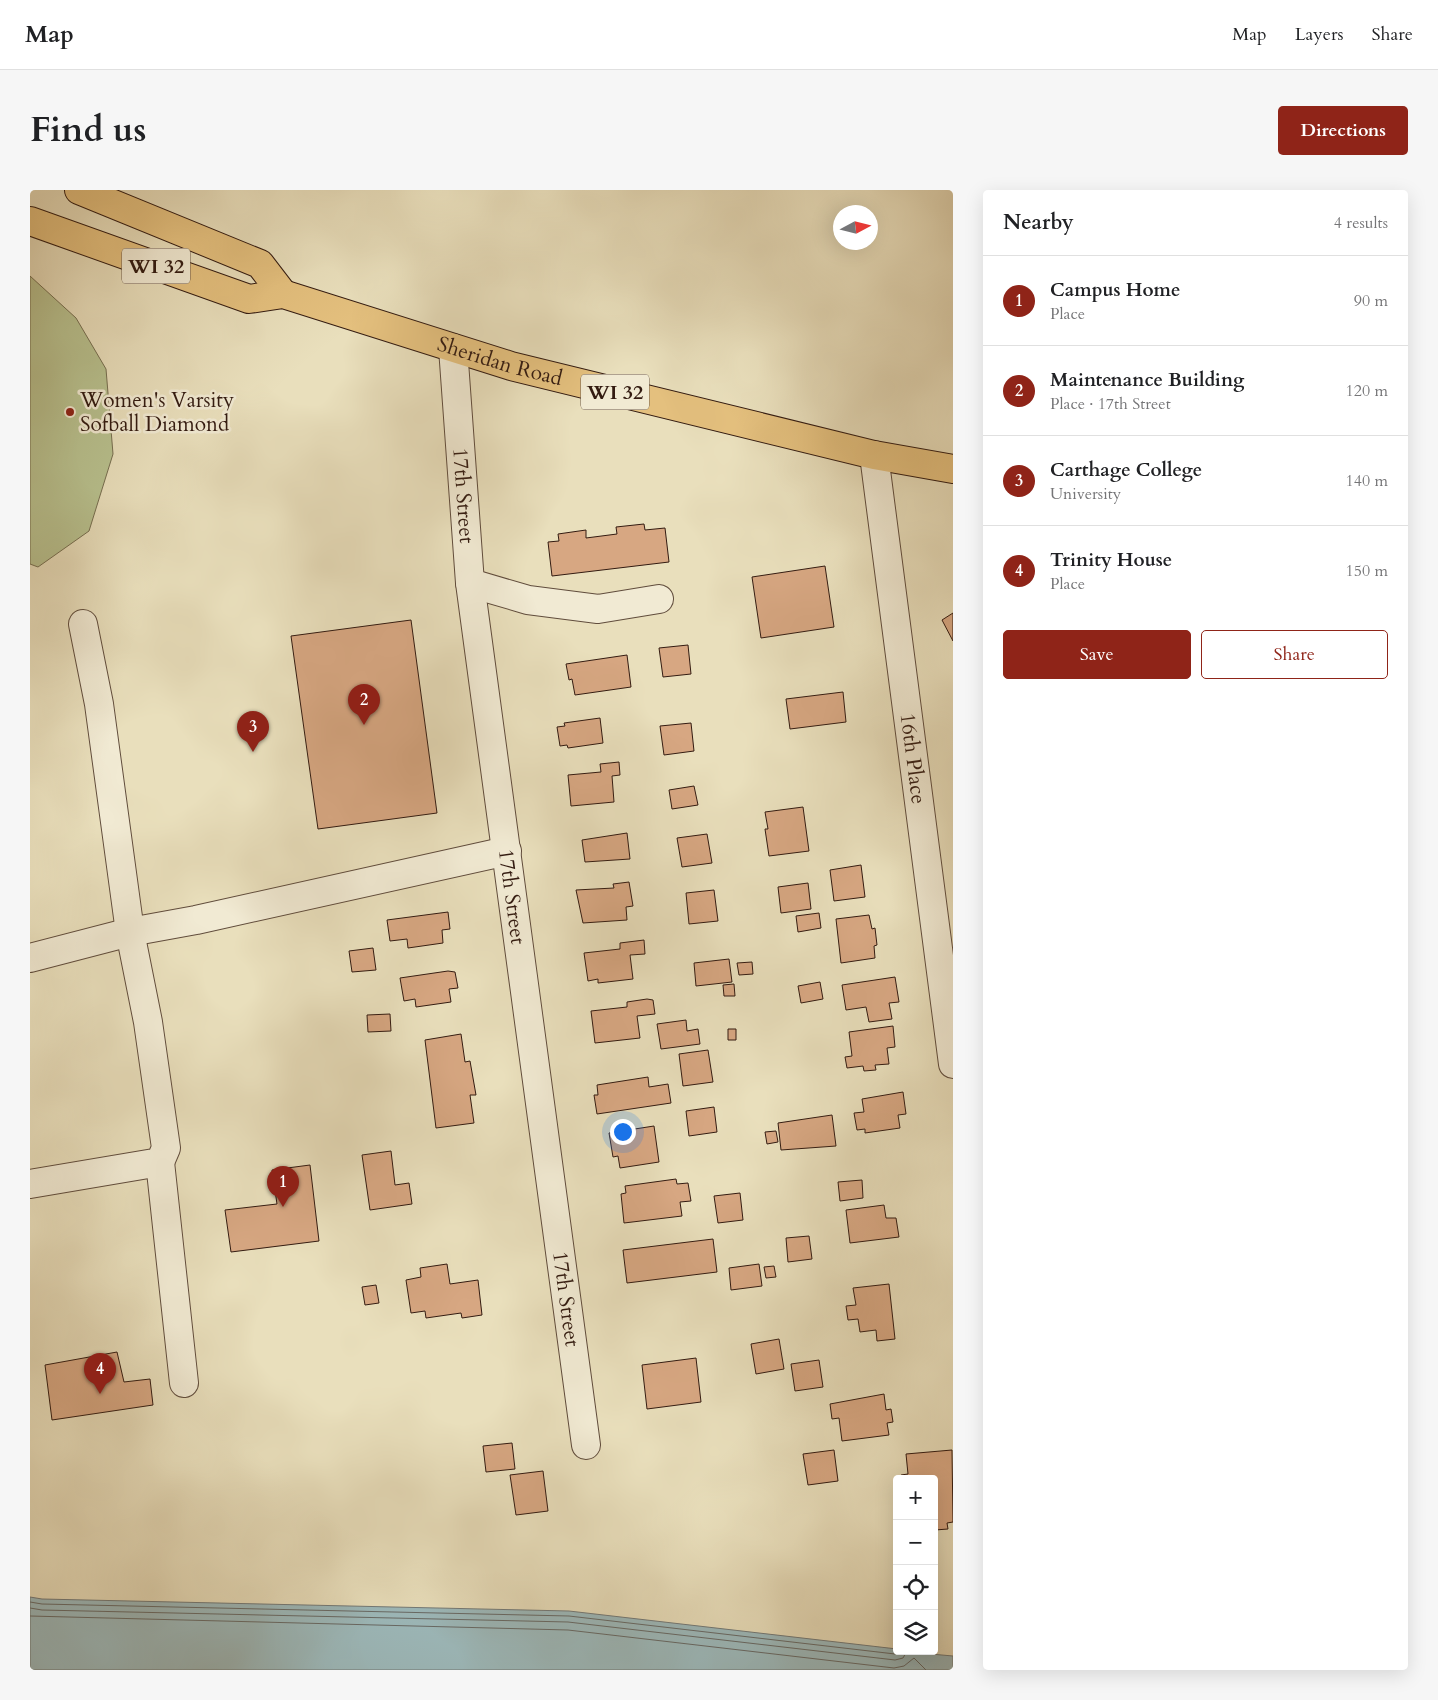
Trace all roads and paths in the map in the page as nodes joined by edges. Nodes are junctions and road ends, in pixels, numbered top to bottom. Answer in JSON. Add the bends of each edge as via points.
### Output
{"nodes":[{"id":1,"x":79,"y":190,"type":"edge"},
{"id":2,"x":30,"y":221,"type":"edge"},
{"id":3,"x":283,"y":294,"type":"junction"},
{"id":4,"x":452,"y":348,"type":"junction"},
{"id":5,"x":874,"y":455,"type":"junction"},
{"id":6,"x":953,"y":469,"type":"edge"},
{"id":7,"x":470,"y":583,"type":"junction"},
{"id":8,"x":659,"y":599,"type":"dead end"},
{"id":9,"x":84,"y":624,"type":"dead end"},
{"id":10,"x":507,"y":852,"type":"junction"},
{"id":11,"x":130,"y":932,"type":"junction"},
{"id":12,"x":30,"y":958,"type":"edge"},
{"id":13,"x":953,"y":1064,"type":"edge"},
{"id":14,"x":160,"y":1162,"type":"junction"},
{"id":15,"x":30,"y":1184,"type":"edge"},
{"id":16,"x":184,"y":1383,"type":"dead end"},
{"id":17,"x":586,"y":1445,"type":"dead end"}],
"edges":[{"from":1,"to":3,"type":"main road","number":"WI 32","via":[[260,264]]},
{"from":2,"to":3,"type":"main road","name":"Sheridan Road","number":"WI 32","via":[[249,299]]},
{"from":3,"to":4,"type":"main road","name":"Sheridan Road","number":"WI 32"},
{"from":4,"to":5,"type":"main road","name":"Sheridan Road","number":"WI 32","via":[[511,366]]},
{"from":4,"to":7,"type":"street","name":"17th Street"},
{"from":5,"to":6,"type":"main road","name":"Sheridan Road","number":"WI 32"},
{"from":5,"to":13,"type":"street","name":"16th Place"},
{"from":7,"to":8,"type":"street","via":[[528,600],[598,609]]},
{"from":7,"to":10,"type":"street","name":"17th Street"},
{"from":9,"to":11,"type":"street"},
{"from":10,"to":11,"type":"street"},
{"from":10,"to":17,"type":"street","name":"17th Street"},
{"from":11,"to":12,"type":"street"},
{"from":11,"to":14,"type":"street","via":[[148,1022],[166,1148]]},
{"from":14,"to":15,"type":"street"},
{"from":14,"to":16,"type":"street"}]}
